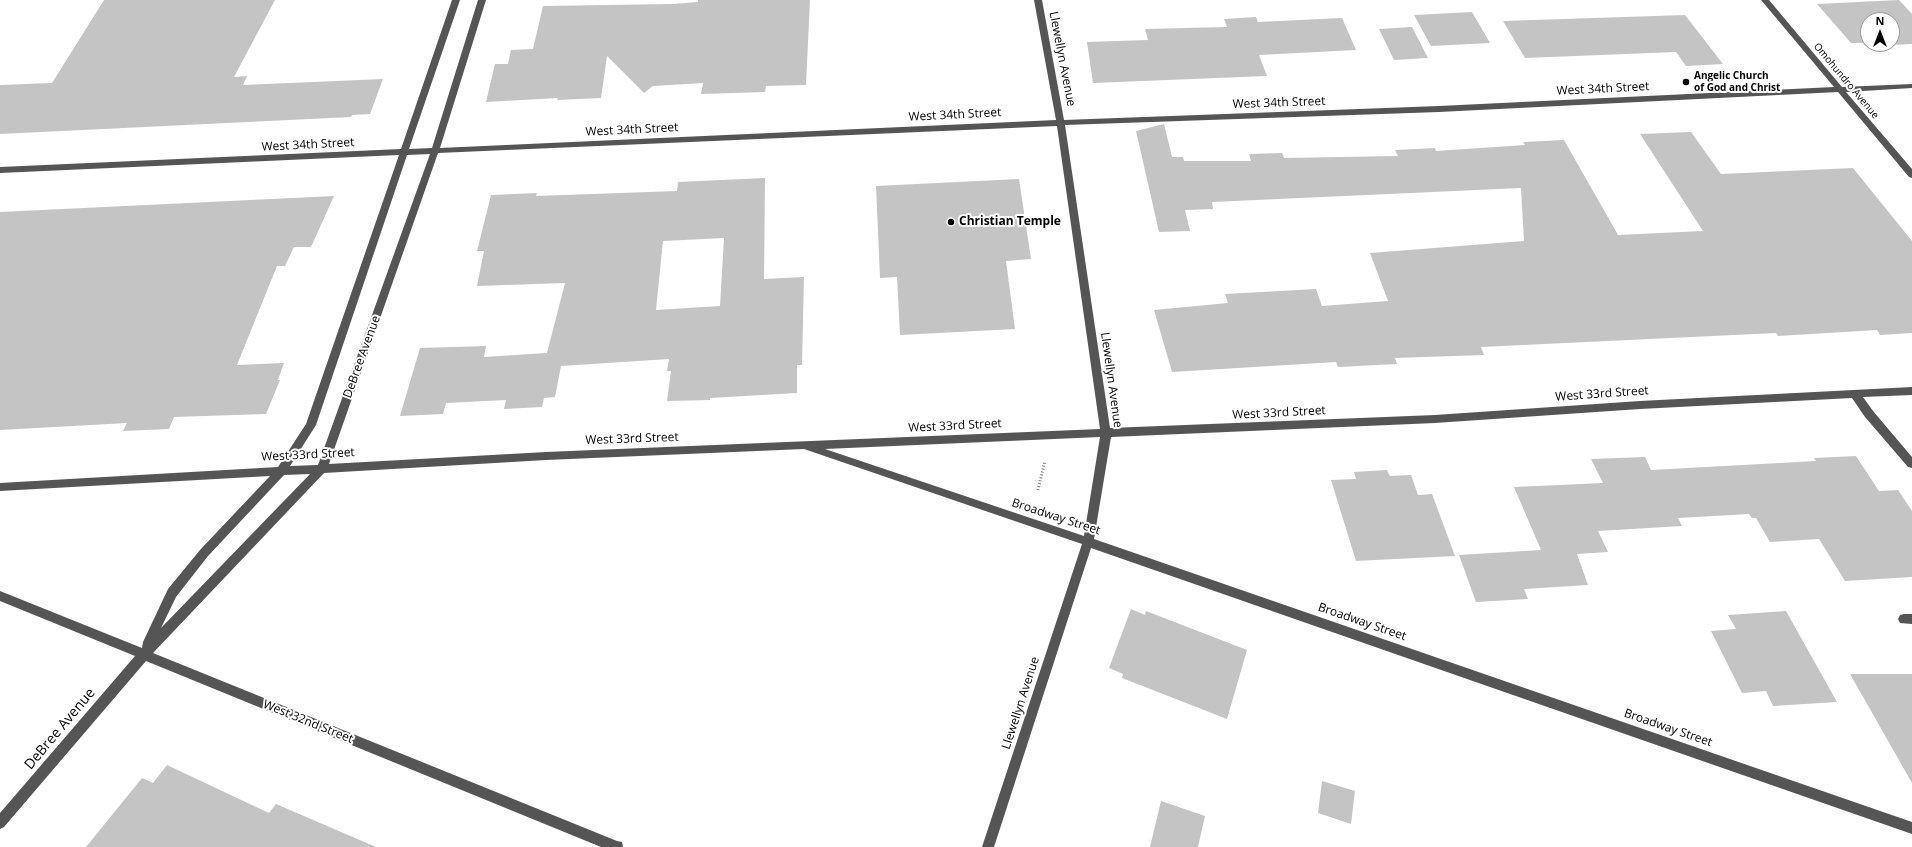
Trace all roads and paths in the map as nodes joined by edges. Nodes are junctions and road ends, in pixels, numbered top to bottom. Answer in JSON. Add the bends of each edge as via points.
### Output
{"nodes":[{"id":1,"x":456,"y":0,"type":"edge"},
{"id":2,"x":482,"y":0,"type":"edge"},
{"id":3,"x":1038,"y":0,"type":"edge"},
{"id":4,"x":1765,"y":0,"type":"edge"},
{"id":5,"x":1912,"y":86,"type":"edge"},
{"id":6,"x":1841,"y":89,"type":"junction"},
{"id":7,"x":1061,"y":123,"type":"junction"},
{"id":8,"x":435,"y":150,"type":"junction"},
{"id":9,"x":405,"y":152,"type":"junction"},
{"id":10,"x":0,"y":170,"type":"edge"},
{"id":11,"x":1912,"y":175,"type":"edge"},
{"id":12,"x":1912,"y":391,"type":"edge"},
{"id":13,"x":1855,"y":394,"type":"junction"},
{"id":14,"x":1106,"y":434,"type":"junction"},
{"id":15,"x":802,"y":446,"type":"junction"},
{"id":16,"x":1046,"y":457,"type":"dead end"},
{"id":17,"x":1912,"y":464,"type":"edge"},
{"id":18,"x":322,"y":468,"type":"junction"},
{"id":19,"x":282,"y":470,"type":"junction"},
{"id":20,"x":0,"y":487,"type":"edge"},
{"id":21,"x":1038,"y":490,"type":"dead end"},
{"id":22,"x":1088,"y":541,"type":"junction"},
{"id":23,"x":0,"y":596,"type":"edge"},
{"id":24,"x":143,"y":655,"type":"junction"},
{"id":25,"x":0,"y":823,"type":"edge"},
{"id":26,"x":1912,"y":828,"type":"edge"},
{"id":27,"x":617,"y":847,"type":"edge"},
{"id":28,"x":988,"y":847,"type":"edge"}],
"edges":[{"from":1,"to":9,"type":"street","name":"DeBree Avenue"},
{"from":2,"to":8,"type":"street","name":"DeBree Avenue"},
{"from":3,"to":7,"type":"street","name":"Llewellyn Avenue"},
{"from":4,"to":6,"type":"street","name":"Omohundro Avenue"},
{"from":5,"to":6,"type":"street","name":"West 34th Street"},
{"from":6,"to":7,"type":"street","name":"West 34th Street","via":[[1439,109]]},
{"from":6,"to":11,"type":"street","name":"Omohundro Avenue"},
{"from":7,"to":8,"type":"street","name":"West 34th Street"},
{"from":7,"to":14,"type":"street","name":"Llewellyn Avenue"},
{"from":8,"to":9,"type":"street","name":"West 34th Street"},
{"from":8,"to":18,"type":"street","name":"DeBree Avenue"},
{"from":9,"to":10,"type":"street","name":"West 34th Street"},
{"from":9,"to":19,"type":"street","name":"DeBree Avenue","via":[[311,426]]},
{"from":12,"to":13,"type":"street","name":"West 33rd Street"},
{"from":13,"to":14,"type":"street","name":"West 33rd Street","via":[[1648,404],[1434,419]]},
{"from":13,"to":17,"type":"street"},
{"from":14,"to":15,"type":"street","name":"West 33rd Street","via":[[1047,434]]},
{"from":14,"to":22,"type":"street","name":"Llewellyn Avenue"},
{"from":15,"to":18,"type":"street","name":"West 33rd Street"},
{"from":15,"to":22,"type":"street","name":"Broadway Street"},
{"from":16,"to":21,"type":"path"},
{"from":18,"to":19,"type":"street","name":"West 33rd Street"},
{"from":18,"to":24,"type":"street","name":"DeBree Avenue"},
{"from":19,"to":20,"type":"street","name":"West 33rd Street"},
{"from":19,"to":24,"type":"street","name":"DeBree Avenue","via":[[204,553],[172,593]]},
{"from":22,"to":26,"type":"street","name":"Broadway Street"},
{"from":22,"to":28,"type":"street","name":"Llewellyn Avenue"},
{"from":23,"to":24,"type":"street","name":"West 32nd Street"},
{"from":24,"to":25,"type":"street","name":"DeBree Avenue"},
{"from":24,"to":27,"type":"street","name":"West 32nd Street"}]}
